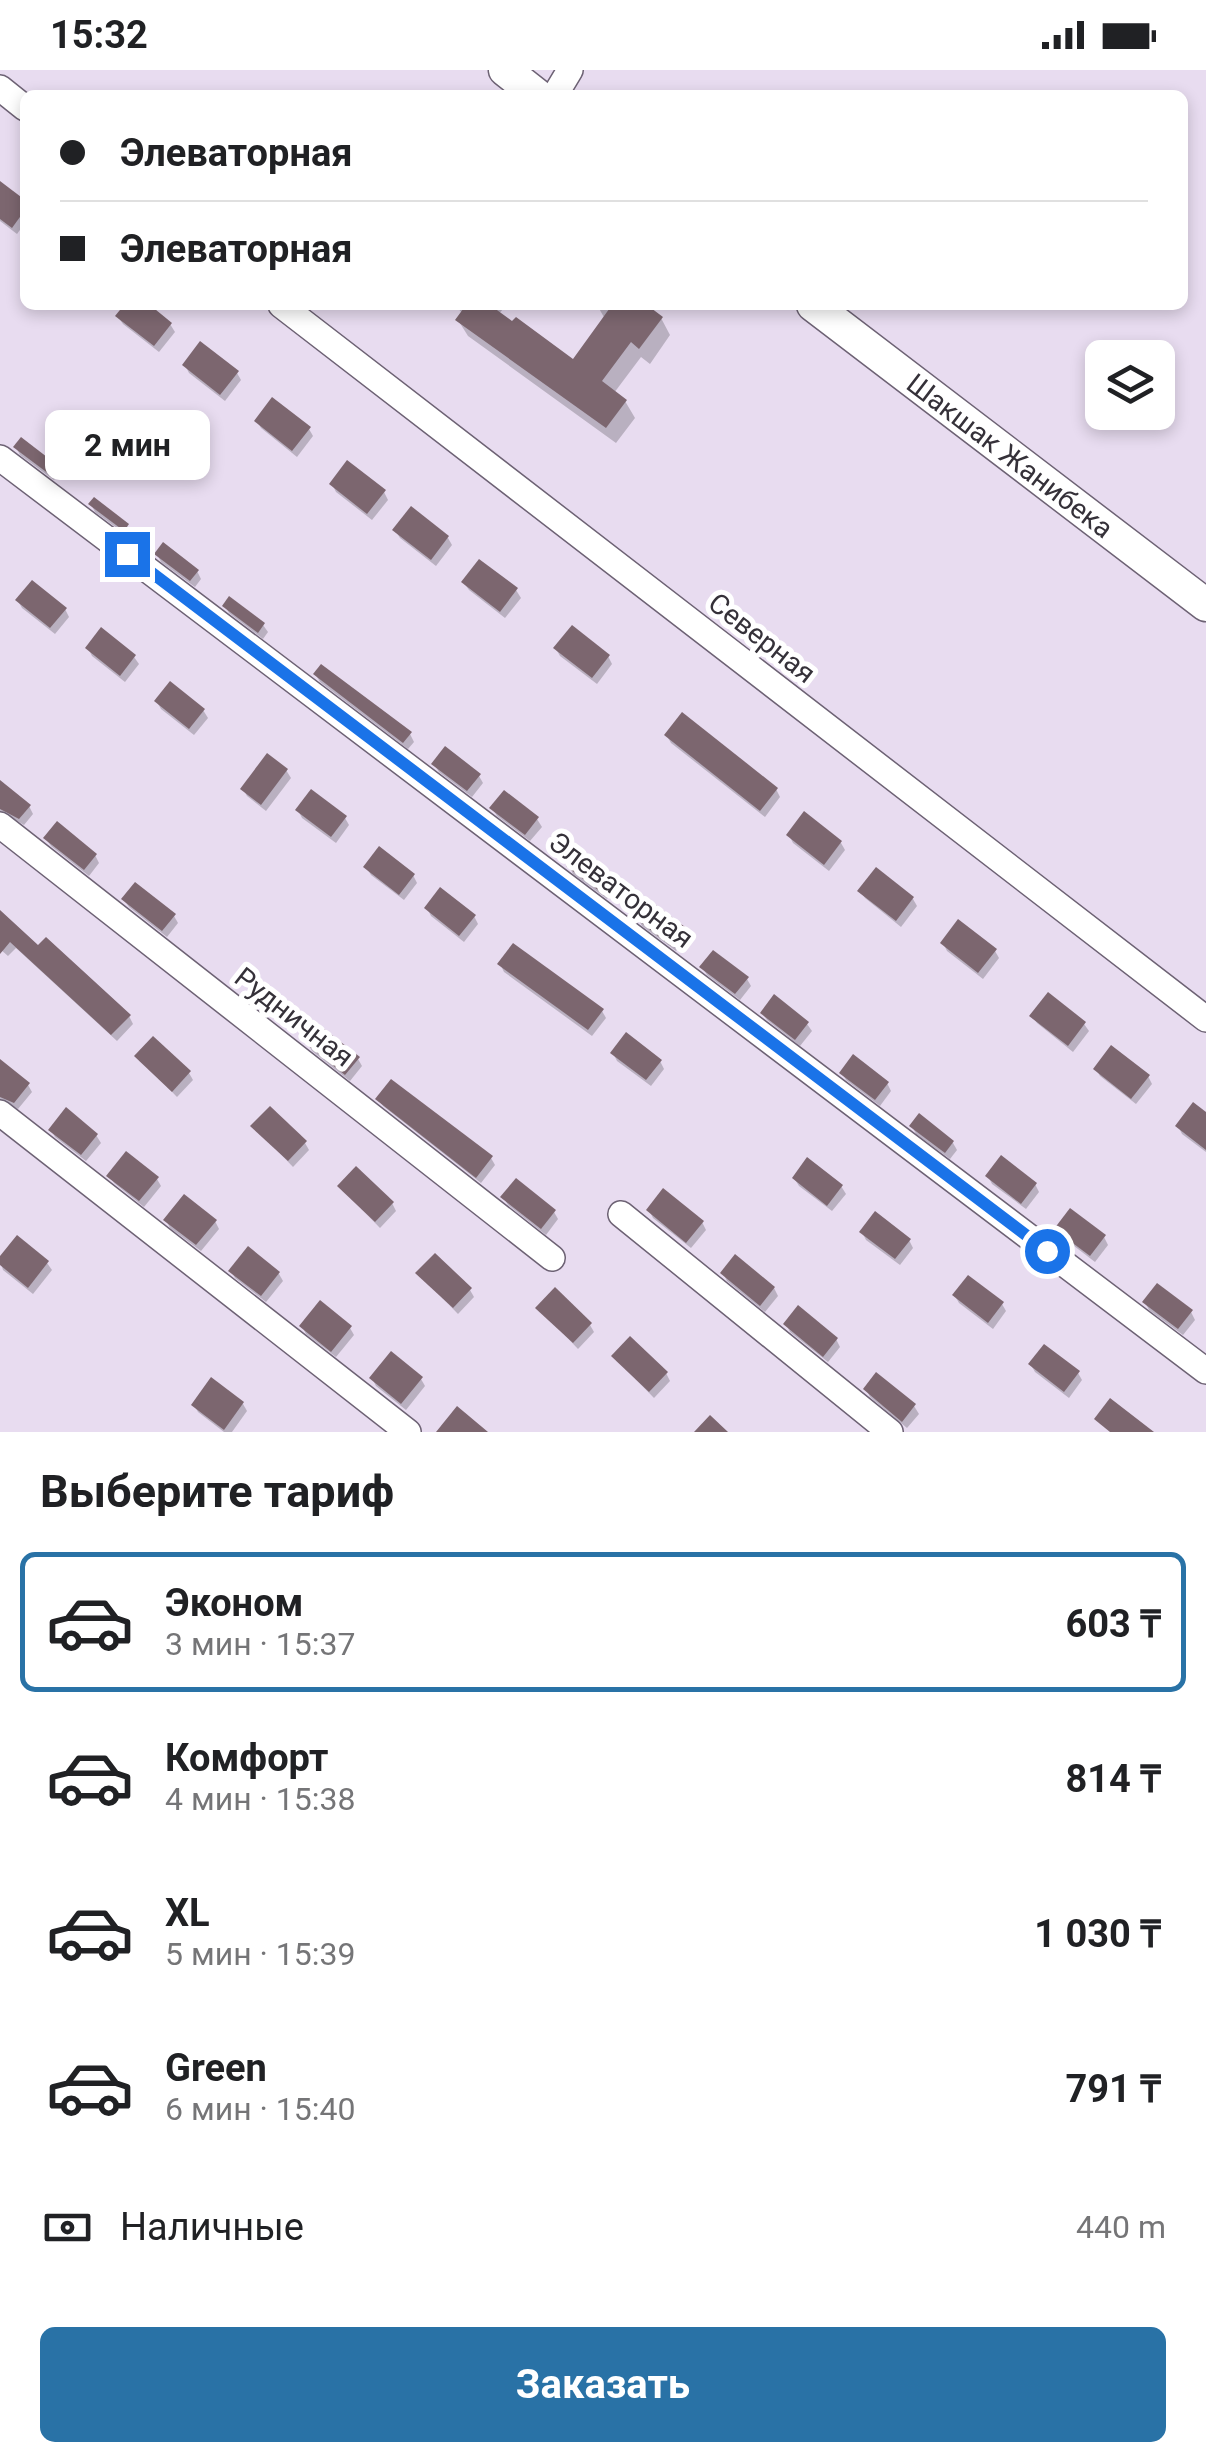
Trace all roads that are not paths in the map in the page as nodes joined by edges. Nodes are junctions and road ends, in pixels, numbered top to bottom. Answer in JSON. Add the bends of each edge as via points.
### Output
{"nodes":[{"id":1,"x":504,"y":70,"type":"edge"},
{"id":2,"x":0,"y":88,"type":"edge"},
{"id":3,"x":530,"y":90,"type":"edge"},
{"id":4,"x":20,"y":104,"type":"edge"},
{"id":5,"x":288,"y":310,"type":"edge"},
{"id":6,"x":820,"y":310,"type":"edge"},
{"id":7,"x":0,"y":458,"type":"edge"},
{"id":8,"x":1206,"y":605,"type":"edge"},
{"id":9,"x":0,"y":825,"type":"edge"},
{"id":10,"x":1204,"y":1015,"type":"edge"},
{"id":11,"x":0,"y":1113,"type":"edge"},
{"id":12,"x":620,"y":1214,"type":"dead end"},
{"id":13,"x":552,"y":1258,"type":"dead end"},
{"id":14,"x":1206,"y":1371,"type":"edge"},
{"id":15,"x":408,"y":1432,"type":"edge"},
{"id":16,"x":890,"y":1432,"type":"edge"}],
"edges":[{"from":1,"to":3,"type":"main road"},
{"from":2,"to":4,"type":"street"},
{"from":5,"to":10,"type":"street","name":"Северная"},
{"from":6,"to":8,"type":"main road","name":"Шакшак Жанибека"},
{"from":7,"to":14,"type":"street","name":"Элеваторная"},
{"from":9,"to":13,"type":"street","name":"Рудничная"},
{"from":11,"to":15,"type":"street"},
{"from":12,"to":16,"type":"street"}]}
